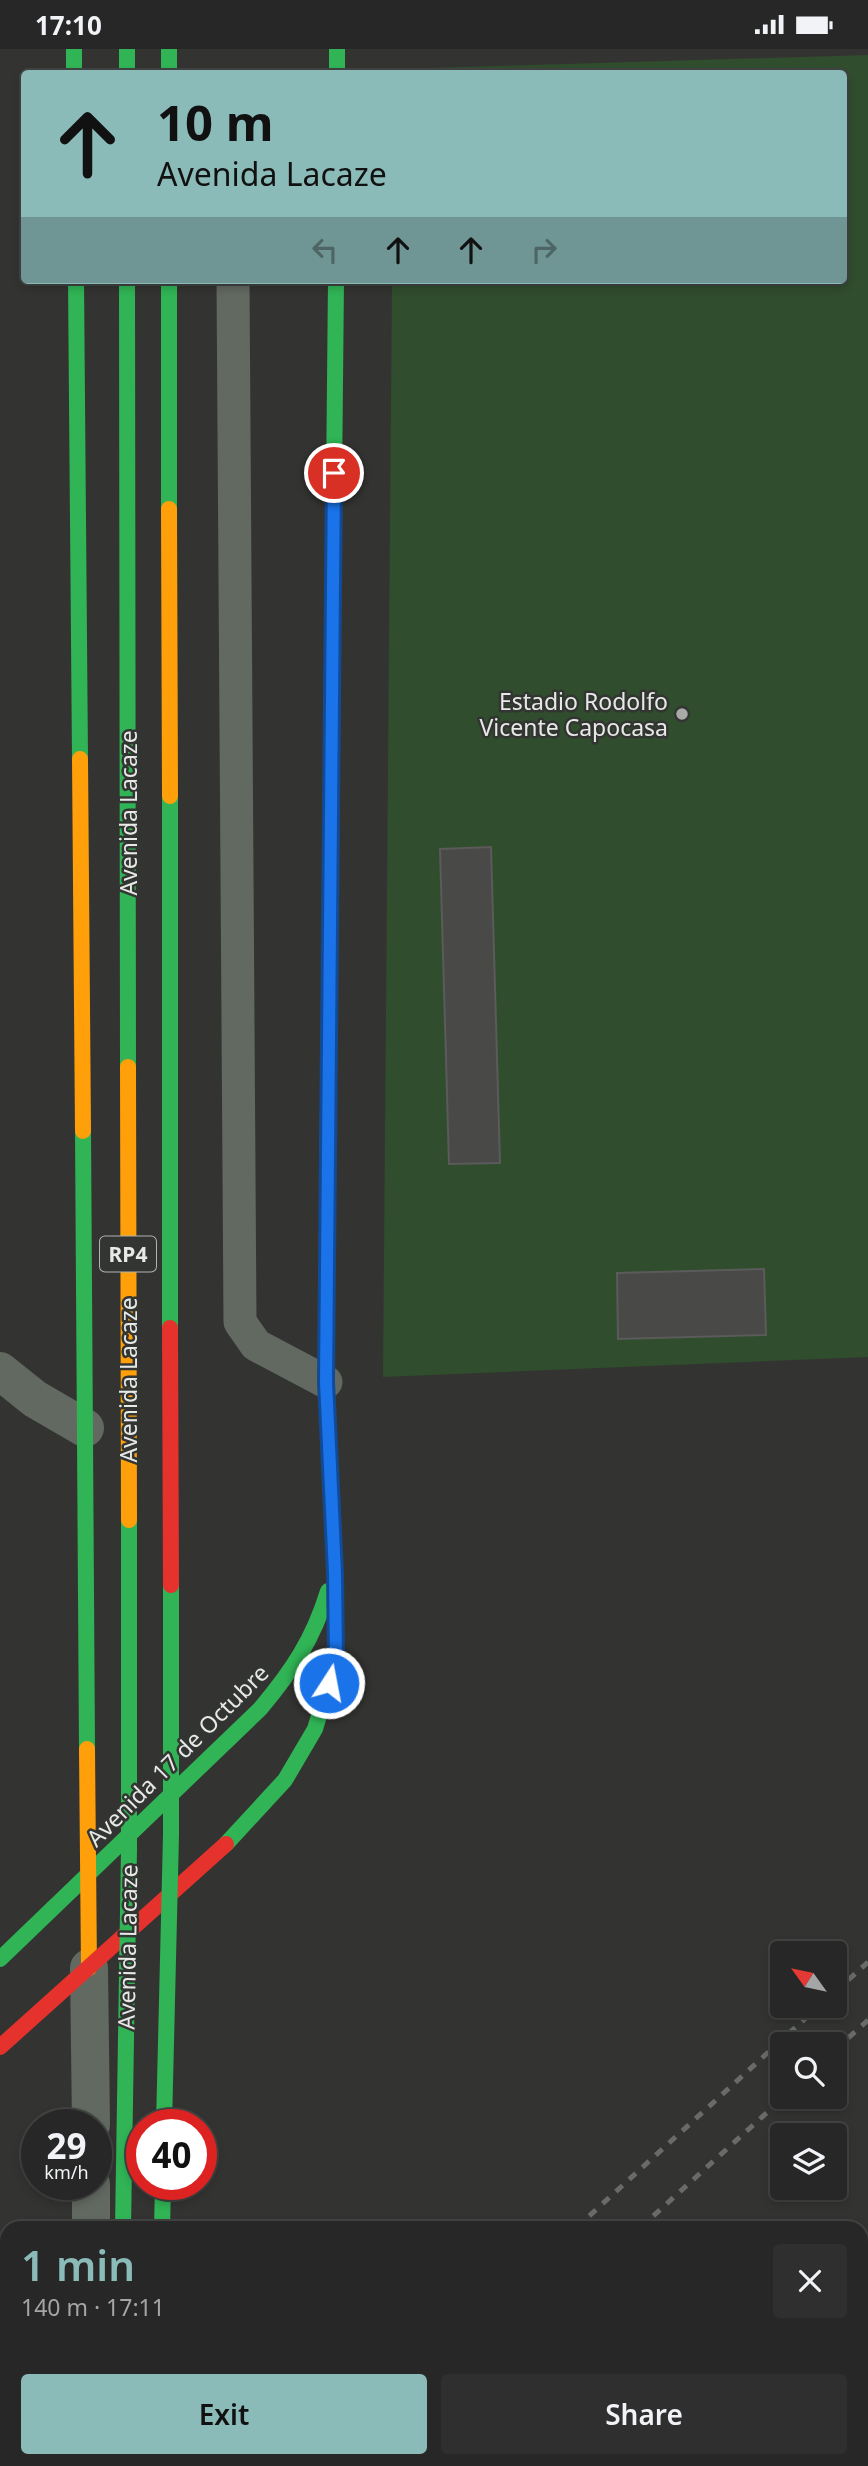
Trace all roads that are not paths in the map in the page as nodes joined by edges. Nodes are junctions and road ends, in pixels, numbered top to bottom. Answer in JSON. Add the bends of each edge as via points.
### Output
{"nodes":[{"id":1,"x":74,"y":49,"type":"edge"},
{"id":2,"x":127,"y":49,"type":"edge"},
{"id":3,"x":169,"y":49,"type":"edge"},
{"id":4,"x":337,"y":49,"type":"edge"},
{"id":5,"x":74,"y":70,"type":"edge"},
{"id":6,"x":127,"y":70,"type":"edge"},
{"id":7,"x":169,"y":70,"type":"edge"},
{"id":8,"x":337,"y":70,"type":"edge"},
{"id":9,"x":76,"y":284,"type":"edge"},
{"id":10,"x":127,"y":284,"type":"edge"},
{"id":11,"x":169,"y":284,"type":"edge"},
{"id":12,"x":233,"y":284,"type":"edge"},
{"id":13,"x":336,"y":284,"type":"edge"},
{"id":14,"x":0,"y":1371,"type":"edge"},
{"id":15,"x":326,"y":1382,"type":"junction"},
{"id":16,"x":85,"y":1428,"type":"junction"},
{"id":17,"x":335,"y":1573,"type":"junction"},
{"id":18,"x":88,"y":1876,"type":"junction"},
{"id":19,"x":0,"y":1959,"type":"edge"},
{"id":20,"x":89,"y":1968,"type":"junction"},
{"id":21,"x":0,"y":2047,"type":"edge"},
{"id":22,"x":90,"y":2109,"type":"edge"},
{"id":23,"x":164,"y":2109,"type":"edge"},
{"id":24,"x":91,"y":2200,"type":"edge"},
{"id":25,"x":163,"y":2200,"type":"edge"},
{"id":26,"x":91,"y":2221,"type":"edge"},
{"id":27,"x":123,"y":2221,"type":"edge"},
{"id":28,"x":162,"y":2221,"type":"edge"}],
"edges":[{"from":1,"to":5,"type":"street"},
{"from":2,"to":6,"type":"street"},
{"from":3,"to":7,"type":"street"},
{"from":4,"to":8,"type":"street"},
{"from":9,"to":16,"type":"street","name":"Avenida Lacaze"},
{"from":10,"to":27,"type":"street","name":"Avenida Lacaze","number":"RP4","bridge":true,"via":[[129,1849]]},
{"from":11,"to":23,"type":"street","name":"Avenida Lacaze","number":"RP4","bridge":true,"via":[[171,1835]]},
{"from":12,"to":15,"type":"lane","via":[[240,1322],[256,1345]]},
{"from":13,"to":15,"type":"street"},
{"from":14,"to":16,"type":"street","via":[[35,1399]]},
{"from":15,"to":17,"type":"street"},
{"from":16,"to":18,"type":"street","name":"Avenida Lacaze"},
{"from":17,"to":18,"type":"street","name":"Avenida 17 de Octubre","via":[[318,1621],[291,1672],[260,1709]]},
{"from":17,"to":20,"type":"street","via":[[336,1660],[315,1729],[285,1780],[232,1838]]},
{"from":18,"to":19,"type":"street","name":"Avenida 17 de Octubre"},
{"from":18,"to":20,"type":"street","name":"Avenida Lacaze"},
{"from":20,"to":21,"type":"street"},
{"from":20,"to":22,"type":"street","name":"Avenida Lacaze"},
{"from":24,"to":26,"type":"street"},
{"from":25,"to":28,"type":"street"}]}
